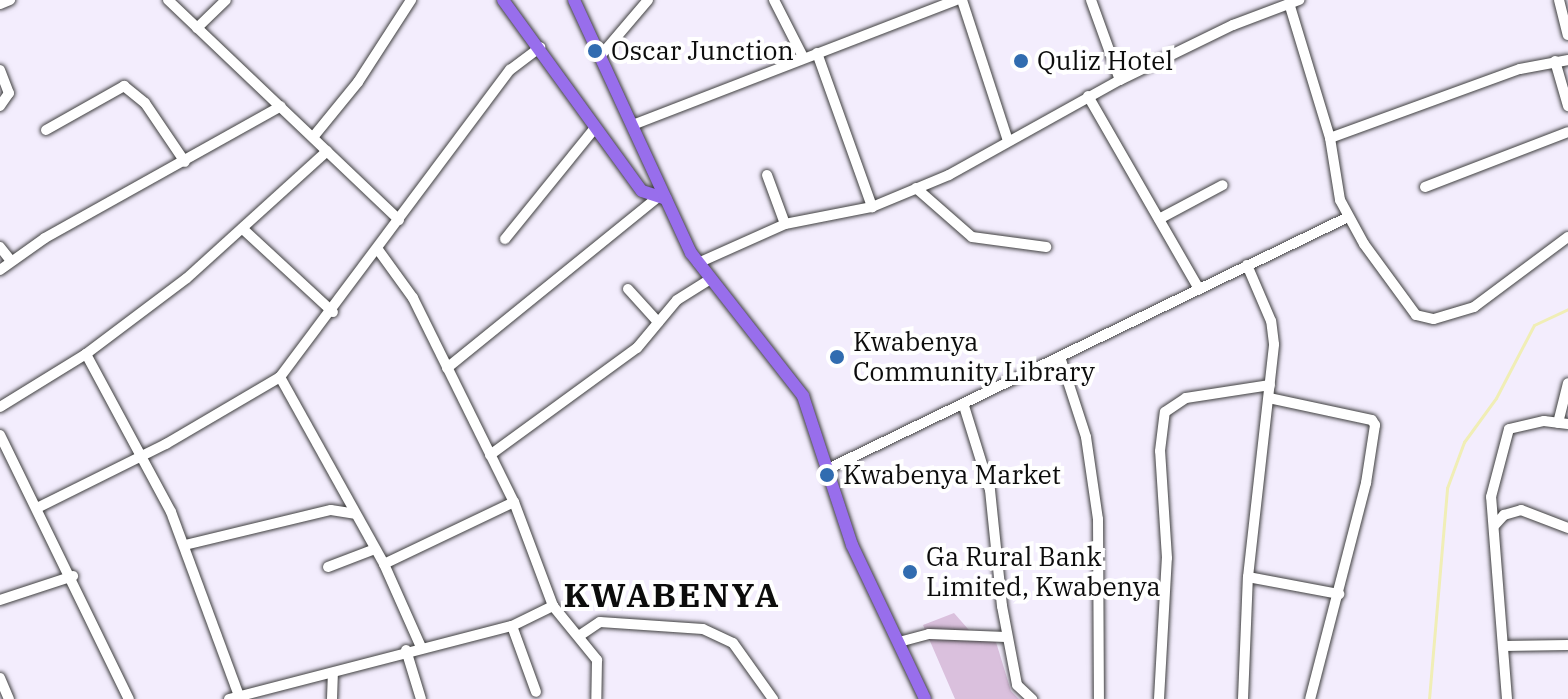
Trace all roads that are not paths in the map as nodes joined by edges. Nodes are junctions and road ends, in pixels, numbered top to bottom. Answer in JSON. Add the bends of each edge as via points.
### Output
{"nodes":[{"id":1,"x":10,"y":0,"type":"edge"},
{"id":2,"x":168,"y":0,"type":"edge"},
{"id":3,"x":226,"y":0,"type":"edge"},
{"id":4,"x":411,"y":0,"type":"edge"},
{"id":5,"x":503,"y":0,"type":"edge"},
{"id":6,"x":574,"y":0,"type":"edge"},
{"id":7,"x":648,"y":0,"type":"edge"},
{"id":8,"x":774,"y":0,"type":"edge"},
{"id":9,"x":959,"y":0,"type":"edge"},
{"id":10,"x":1091,"y":0,"type":"edge"},
{"id":11,"x":1559,"y":0,"type":"edge"},
{"id":12,"x":1288,"y":2,"type":"edge"},
{"id":13,"x":0,"y":4,"type":"edge"},
{"id":14,"x":197,"y":28,"type":"junction"},
{"id":15,"x":1568,"y":35,"type":"edge"},
{"id":16,"x":540,"y":47,"type":"junction"},
{"id":17,"x":817,"y":53,"type":"junction"},
{"id":18,"x":602,"y":54,"type":"junction"},
{"id":19,"x":803,"y":57,"type":"junction"},
{"id":20,"x":1568,"y":60,"type":"edge"},
{"id":21,"x":1555,"y":61,"type":"junction"},
{"id":22,"x":0,"y":70,"type":"edge"},
{"id":23,"x":1120,"y":80,"type":"junction"},
{"id":24,"x":1088,"y":96,"type":"junction"},
{"id":25,"x":0,"y":106,"type":"edge"},
{"id":26,"x":281,"y":106,"type":"junction"},
{"id":27,"x":1568,"y":106,"type":"edge"},
{"id":28,"x":635,"y":124,"type":"junction"},
{"id":29,"x":595,"y":128,"type":"junction"},
{"id":30,"x":46,"y":130,"type":"dead end"},
{"id":31,"x":1568,"y":132,"type":"edge"},
{"id":32,"x":314,"y":136,"type":"junction"},
{"id":33,"x":1330,"y":138,"type":"junction"},
{"id":34,"x":1008,"y":141,"type":"junction"},
{"id":35,"x":327,"y":151,"type":"junction"},
{"id":36,"x":185,"y":162,"type":"junction"},
{"id":37,"x":767,"y":175,"type":"dead end"},
{"id":38,"x":1223,"y":185,"type":"dead end"},
{"id":39,"x":1425,"y":187,"type":"dead end"},
{"id":40,"x":916,"y":188,"type":"junction"},
{"id":41,"x":661,"y":199,"type":"junction"},
{"id":42,"x":872,"y":207,"type":"junction"},
{"id":43,"x":1348,"y":217,"type":"junction"},
{"id":44,"x":1159,"y":219,"type":"junction"},
{"id":45,"x":399,"y":220,"type":"junction"},
{"id":46,"x":785,"y":224,"type":"junction"},
{"id":47,"x":244,"y":230,"type":"junction"},
{"id":48,"x":1568,"y":237,"type":"edge"},
{"id":49,"x":505,"y":239,"type":"dead end"},
{"id":50,"x":0,"y":247,"type":"edge"},
{"id":51,"x":1046,"y":247,"type":"dead end"},
{"id":52,"x":379,"y":251,"type":"junction"},
{"id":53,"x":11,"y":261,"type":"junction"},
{"id":54,"x":698,"y":263,"type":"junction"},
{"id":55,"x":1247,"y":265,"type":"junction"},
{"id":56,"x":0,"y":270,"type":"edge"},
{"id":57,"x":710,"y":279,"type":"junction"},
{"id":58,"x":628,"y":289,"type":"dead end"},
{"id":59,"x":1199,"y":289,"type":"junction"},
{"id":60,"x":333,"y":312,"type":"junction"},
{"id":61,"x":658,"y":322,"type":"junction"},
{"id":62,"x":86,"y":354,"type":"junction"},
{"id":63,"x":1061,"y":360,"type":"junction"},
{"id":64,"x":447,"y":368,"type":"junction"},
{"id":65,"x":280,"y":377,"type":"junction"},
{"id":66,"x":1568,"y":383,"type":"edge"},
{"id":67,"x":1270,"y":385,"type":"junction"},
{"id":68,"x":1269,"y":398,"type":"junction"},
{"id":69,"x":964,"y":406,"type":"junction"},
{"id":70,"x":0,"y":407,"type":"edge"},
{"id":71,"x":1563,"y":424,"type":"edge"},
{"id":72,"x":0,"y":435,"type":"edge"},
{"id":73,"x":142,"y":455,"type":"junction"},
{"id":74,"x":490,"y":455,"type":"junction"},
{"id":75,"x":830,"y":468,"type":"junction"},
{"id":76,"x":342,"y":490,"type":"junction"},
{"id":77,"x":514,"y":502,"type":"junction"},
{"id":78,"x":39,"y":507,"type":"junction"},
{"id":79,"x":331,"y":510,"type":"junction"},
{"id":80,"x":355,"y":514,"type":"junction"},
{"id":81,"x":1494,"y":526,"type":"junction"},
{"id":82,"x":1568,"y":528,"type":"edge"},
{"id":83,"x":185,"y":545,"type":"junction"},
{"id":84,"x":375,"y":549,"type":"junction"},
{"id":85,"x":384,"y":564,"type":"junction"},
{"id":86,"x":328,"y":567,"type":"dead end"},
{"id":87,"x":73,"y":576,"type":"junction"},
{"id":88,"x":1248,"y":577,"type":"junction"},
{"id":89,"x":1339,"y":594,"type":"junction"},
{"id":90,"x":0,"y":600,"type":"edge"},
{"id":91,"x":553,"y":606,"type":"junction"},
{"id":92,"x":512,"y":626,"type":"junction"},
{"id":93,"x":579,"y":636,"type":"junction"},
{"id":94,"x":1006,"y":637,"type":"junction"},
{"id":95,"x":899,"y":642,"type":"junction"},
{"id":96,"x":1568,"y":645,"type":"edge"},
{"id":97,"x":1504,"y":646,"type":"junction"},
{"id":98,"x":421,"y":647,"type":"junction"},
{"id":99,"x":406,"y":650,"type":"junction"},
{"id":100,"x":333,"y":673,"type":"junction"},
{"id":101,"x":0,"y":678,"type":"edge"},
{"id":102,"x":536,"y":692,"type":"dead end"},
{"id":103,"x":234,"y":697,"type":"edge"},
{"id":104,"x":9,"y":699,"type":"edge"},
{"id":105,"x":129,"y":699,"type":"edge"},
{"id":106,"x":332,"y":699,"type":"edge"},
{"id":107,"x":421,"y":699,"type":"edge"},
{"id":108,"x":596,"y":699,"type":"edge"},
{"id":109,"x":773,"y":699,"type":"edge"},
{"id":110,"x":925,"y":699,"type":"edge"},
{"id":111,"x":1032,"y":699,"type":"edge"},
{"id":112,"x":1099,"y":699,"type":"edge"},
{"id":113,"x":1159,"y":699,"type":"edge"},
{"id":114,"x":1243,"y":699,"type":"edge"},
{"id":115,"x":1310,"y":699,"type":"edge"},
{"id":116,"x":1507,"y":699,"type":"edge"}],
"edges":[{"from":1,"to":13,"type":"street"},
{"from":2,"to":14,"type":"street"},
{"from":3,"to":14,"type":"street"},
{"from":4,"to":32,"type":"street","via":[[358,82]]},
{"from":5,"to":16,"type":"main road"},
{"from":6,"to":18,"type":"main road"},
{"from":7,"to":18,"type":"street"},
{"from":8,"to":19,"type":"street"},
{"from":9,"to":17,"type":"street"},
{"from":9,"to":34,"type":"street"},
{"from":10,"to":23,"type":"street"},
{"from":11,"to":15,"type":"street"},
{"from":12,"to":23,"type":"street"},
{"from":12,"to":33,"type":"street"},
{"from":14,"to":26,"type":"street"},
{"from":16,"to":29,"type":"main road"},
{"from":16,"to":45,"type":"street","via":[[510,70]]},
{"from":17,"to":19,"type":"street"},
{"from":17,"to":42,"type":"street"},
{"from":18,"to":28,"type":"main road"},
{"from":19,"to":28,"type":"street"},
{"from":20,"to":21,"type":"street"},
{"from":21,"to":27,"type":"street"},
{"from":21,"to":33,"type":"street","via":[[1464,87]]},
{"from":22,"to":25,"type":"street","via":[[9,93]]},
{"from":23,"to":24,"type":"street"},
{"from":24,"to":34,"type":"street"},
{"from":24,"to":44,"type":"street"},
{"from":26,"to":32,"type":"street"},
{"from":26,"to":36,"type":"street"},
{"from":28,"to":41,"type":"main road"},
{"from":29,"to":41,"type":"main road","via":[[642,191]]},
{"from":29,"to":49,"type":"street"},
{"from":30,"to":36,"type":"street","via":[[111,88],[124,86],[145,103]]},
{"from":31,"to":39,"type":"street"},
{"from":32,"to":35,"type":"street"},
{"from":33,"to":43,"type":"street","via":[[1340,200]]},
{"from":34,"to":40,"type":"street"},
{"from":35,"to":45,"type":"street"},
{"from":35,"to":47,"type":"street"},
{"from":36,"to":53,"type":"street"},
{"from":37,"to":46,"type":"street"},
{"from":38,"to":44,"type":"street"},
{"from":40,"to":42,"type":"street"},
{"from":40,"to":51,"type":"street","via":[[972,237]]},
{"from":41,"to":54,"type":"main road"},
{"from":41,"to":64,"type":"street"},
{"from":42,"to":46,"type":"street"},
{"from":43,"to":48,"type":"street","via":[[1416,315],[1425,319],[1474,307]]},
{"from":43,"to":55,"type":"street"},
{"from":44,"to":59,"type":"street"},
{"from":45,"to":52,"type":"street"},
{"from":46,"to":54,"type":"street"},
{"from":47,"to":60,"type":"street"},
{"from":47,"to":62,"type":"street"},
{"from":50,"to":53,"type":"street"},
{"from":52,"to":60,"type":"street"},
{"from":52,"to":64,"type":"street","via":[[413,298]]},
{"from":53,"to":56,"type":"street"},
{"from":54,"to":57,"type":"main road"},
{"from":55,"to":59,"type":"street"},
{"from":55,"to":67,"type":"street","via":[[1274,332]]},
{"from":57,"to":61,"type":"street","via":[[677,300]]},
{"from":57,"to":75,"type":"main road","via":[[798,387]]},
{"from":58,"to":61,"type":"street"},
{"from":59,"to":63,"type":"street"},
{"from":60,"to":65,"type":"street"},
{"from":61,"to":74,"type":"street","via":[[637,348]]},
{"from":62,"to":70,"type":"street"},
{"from":62,"to":73,"type":"street"},
{"from":63,"to":69,"type":"street"},
{"from":63,"to":112,"type":"street","via":[[1086,437],[1098,519]]},
{"from":64,"to":74,"type":"street"},
{"from":65,"to":73,"type":"street"},
{"from":65,"to":76,"type":"street"},
{"from":66,"to":71,"type":"street"},
{"from":67,"to":68,"type":"street"},
{"from":67,"to":113,"type":"street","via":[[1186,398],[1165,412],[1160,451],[1167,558]]},
{"from":68,"to":88,"type":"street"},
{"from":68,"to":89,"type":"street","via":[[1372,420],[1375,425]]},
{"from":69,"to":75,"type":"street"},
{"from":69,"to":94,"type":"street","via":[[990,490]]},
{"from":71,"to":81,"type":"street","via":[[1509,429],[1491,497]]},
{"from":72,"to":78,"type":"street"},
{"from":73,"to":78,"type":"street"},
{"from":73,"to":83,"type":"street"},
{"from":74,"to":77,"type":"street"},
{"from":75,"to":95,"type":"main road","via":[[852,545]]},
{"from":76,"to":79,"type":"street"},
{"from":76,"to":80,"type":"street"},
{"from":77,"to":85,"type":"street"},
{"from":77,"to":91,"type":"street"},
{"from":78,"to":87,"type":"street"},
{"from":79,"to":80,"type":"street"},
{"from":79,"to":83,"type":"street"},
{"from":80,"to":84,"type":"street"},
{"from":81,"to":82,"type":"street","via":[[1504,515],[1521,510]]},
{"from":81,"to":97,"type":"street"},
{"from":83,"to":103,"type":"street"},
{"from":84,"to":85,"type":"street"},
{"from":84,"to":86,"type":"street"},
{"from":85,"to":98,"type":"street"},
{"from":87,"to":90,"type":"street"},
{"from":87,"to":105,"type":"street"},
{"from":88,"to":89,"type":"street"},
{"from":88,"to":114,"type":"street"},
{"from":89,"to":115,"type":"street"},
{"from":91,"to":92,"type":"street"},
{"from":91,"to":93,"type":"street"},
{"from":92,"to":98,"type":"street"},
{"from":92,"to":102,"type":"street"},
{"from":93,"to":108,"type":"street","via":[[597,660]]},
{"from":93,"to":109,"type":"street","via":[[600,622],[703,629],[733,643]]},
{"from":94,"to":95,"type":"street","via":[[929,634]]},
{"from":94,"to":111,"type":"street","via":[[1017,685]]},
{"from":95,"to":110,"type":"main road"},
{"from":96,"to":97,"type":"street"},
{"from":97,"to":116,"type":"street"},
{"from":98,"to":99,"type":"street"},
{"from":99,"to":100,"type":"street"},
{"from":99,"to":107,"type":"street"},
{"from":100,"to":103,"type":"street"},
{"from":100,"to":106,"type":"street"},
{"from":101,"to":104,"type":"street"}]}
